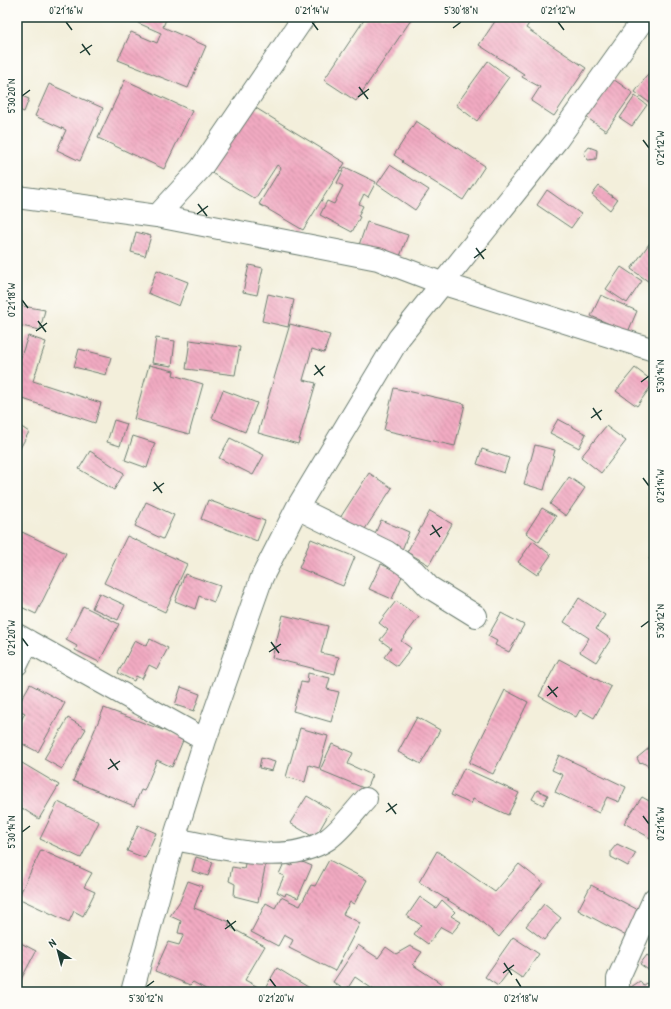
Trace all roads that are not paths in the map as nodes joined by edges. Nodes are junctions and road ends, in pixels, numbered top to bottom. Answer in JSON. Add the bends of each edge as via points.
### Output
{"nodes":[{"id":1,"x":304,"y":17,"type":"edge"},
{"id":2,"x":645,"y":17,"type":"edge"},
{"id":3,"x":17,"y":197,"type":"edge"},
{"id":4,"x":157,"y":216,"type":"junction"},
{"id":5,"x":441,"y":283,"type":"junction"},
{"id":6,"x":654,"y":350,"type":"edge"},
{"id":7,"x":297,"y":508,"type":"junction"},
{"id":8,"x":476,"y":616,"type":"dead end"},
{"id":9,"x":22,"y":638,"type":"edge"},
{"id":10,"x":17,"y":664,"type":"edge"},
{"id":11,"x":205,"y":740,"type":"junction"},
{"id":12,"x":366,"y":799,"type":"dead end"},
{"id":13,"x":174,"y":839,"type":"junction"},
{"id":14,"x":654,"y":899,"type":"edge"},
{"id":15,"x":132,"y":992,"type":"edge"},
{"id":16,"x":618,"y":992,"type":"edge"}],
"edges":[{"from":1,"to":4,"type":"street","via":[[201,168]]},
{"from":2,"to":5,"type":"street","via":[[557,140]]},
{"from":3,"to":4,"type":"street"},
{"from":4,"to":5,"type":"street","via":[[378,259]]},
{"from":5,"to":6,"type":"street"},
{"from":5,"to":7,"type":"street","via":[[399,338]]},
{"from":7,"to":8,"type":"street","via":[[388,552],[414,571],[429,587]]},
{"from":7,"to":11,"type":"street","via":[[262,577]]},
{"from":9,"to":10,"type":"street"},
{"from":9,"to":11,"type":"street"},
{"from":11,"to":13,"type":"street"},
{"from":12,"to":13,"type":"street","via":[[329,839],[305,850],[269,855]]},
{"from":13,"to":15,"type":"street"},
{"from":14,"to":16,"type":"street","via":[[618,979]]}]}
